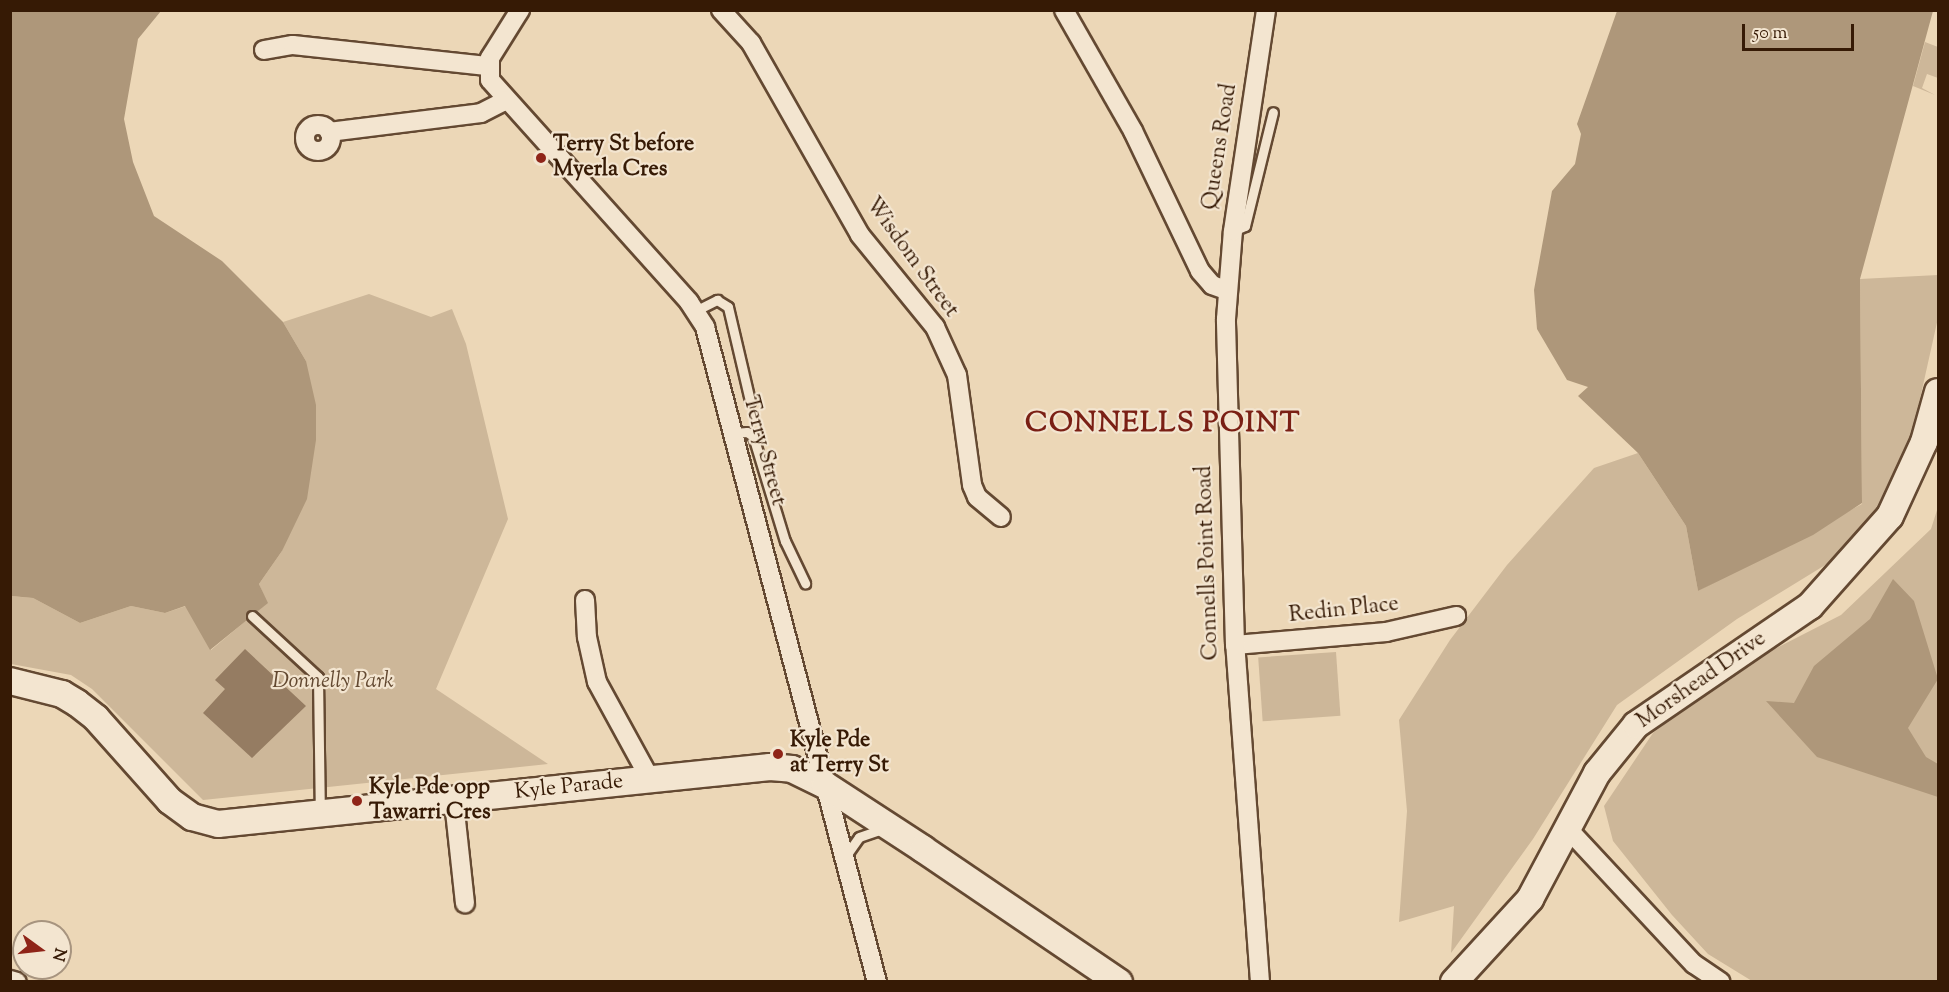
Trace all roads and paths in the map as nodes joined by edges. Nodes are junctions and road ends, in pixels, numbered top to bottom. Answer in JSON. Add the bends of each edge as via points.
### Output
{"nodes":[{"id":1,"x":520,"y":10,"type":"edge"},
{"id":2,"x":721,"y":10,"type":"edge"},
{"id":3,"x":1064,"y":10,"type":"edge"},
{"id":4,"x":1266,"y":10,"type":"edge"},
{"id":5,"x":264,"y":50,"type":"dead end"},
{"id":6,"x":487,"y":66,"type":"junction"},
{"id":7,"x":506,"y":100,"type":"junction"},
{"id":8,"x":1273,"y":112,"type":"dead end"},
{"id":9,"x":329,"y":132,"type":"dead end"},
{"id":10,"x":1233,"y":231,"type":"junction"},
{"id":11,"x":1227,"y":291,"type":"junction"},
{"id":12,"x":695,"y":311,"type":"junction"},
{"id":13,"x":1938,"y":392,"type":"edge"},
{"id":14,"x":750,"y":401,"type":"dead end"},
{"id":15,"x":733,"y":433,"type":"junction"},
{"id":16,"x":1001,"y":517,"type":"dead end"},
{"id":17,"x":805,"y":583,"type":"dead end"},
{"id":18,"x":585,"y":600,"type":"dead end"},
{"id":19,"x":252,"y":616,"type":"dead end"},
{"id":20,"x":1456,"y":616,"type":"dead end"},
{"id":21,"x":1235,"y":645,"type":"junction"},
{"id":22,"x":10,"y":681,"type":"edge"},
{"id":23,"x":650,"y":779,"type":"junction"},
{"id":24,"x":825,"y":785,"type":"junction"},
{"id":25,"x":454,"y":802,"type":"junction"},
{"id":26,"x":320,"y":815,"type":"junction"},
{"id":27,"x":890,"y":827,"type":"junction"},
{"id":28,"x":1567,"y":828,"type":"junction"},
{"id":29,"x":844,"y":858,"type":"junction"},
{"id":30,"x":465,"y":903,"type":"dead end"},
{"id":31,"x":10,"y":980,"type":"edge"},
{"id":32,"x":17,"y":981,"type":"edge"},
{"id":33,"x":877,"y":981,"type":"edge"},
{"id":34,"x":1119,"y":981,"type":"edge"},
{"id":35,"x":1260,"y":981,"type":"edge"},
{"id":36,"x":1454,"y":981,"type":"edge"},
{"id":37,"x":1721,"y":981,"type":"edge"}],
"edges":[{"from":1,"to":6,"type":"street"},
{"from":2,"to":16,"type":"street","name":"Wisdom Street","via":[[751,43],[860,235],[934,327],[957,375],[972,485],[977,497]]},
{"from":3,"to":11,"type":"street","via":[[1133,131],[1200,271],[1212,285]]},
{"from":4,"to":10,"type":"street","name":"Queens Road"},
{"from":5,"to":6,"type":"street","via":[[293,45]]},
{"from":6,"to":7,"type":"street","name":"Terry Street","via":[[490,80]]},
{"from":7,"to":9,"type":"street","via":[[481,113]]},
{"from":7,"to":12,"type":"street","name":"Terry Street"},
{"from":8,"to":10,"type":"lane","via":[[1245,226]]},
{"from":10,"to":11,"type":"street","name":"Queens Road"},
{"from":11,"to":21,"type":"street","name":"Connells Point Road"},
{"from":12,"to":14,"type":"lane","via":[[717,300],[728,307]]},
{"from":12,"to":15,"type":"street","name":"Terry Street","via":[[705,327]]},
{"from":13,"to":28,"type":"street","name":"Morshead Drive","via":[[1924,442],[1890,516],[1810,606],[1636,725],[1596,773]]},
{"from":15,"to":17,"type":"lane","via":[[747,432],[753,436],[785,541]]},
{"from":15,"to":24,"type":"street","name":"Terry Street"},
{"from":18,"to":23,"type":"street","via":[[597,682]]},
{"from":19,"to":26,"type":"lane","via":[[318,677]]},
{"from":20,"to":21,"type":"street","name":"Redin Place","via":[[1386,632]]},
{"from":21,"to":35,"type":"street","name":"Connells Point Road"},
{"from":22,"to":26,"type":"street","name":"Kyle Parade","via":[[62,694],[77,703],[96,718],[170,801],[202,822],[247,823]]},
{"from":23,"to":24,"type":"street","name":"Kyle Parade","via":[[781,767]]},
{"from":23,"to":25,"type":"street","name":"Kyle Parade"},
{"from":24,"to":27,"type":"street","name":"Kyle Parade"},
{"from":24,"to":29,"type":"street","name":"Terry Street"},
{"from":25,"to":26,"type":"street","name":"Kyle Parade"},
{"from":25,"to":30,"type":"street"},
{"from":27,"to":29,"type":"lane","via":[[864,834]]},
{"from":27,"to":34,"type":"street","name":"Kyle Parade"},
{"from":28,"to":36,"type":"street","via":[[1530,899]]},
{"from":28,"to":37,"type":"street","via":[[1694,964]]},
{"from":29,"to":33,"type":"street","name":"Terry Street"},
{"from":31,"to":32,"type":"street"}]}
